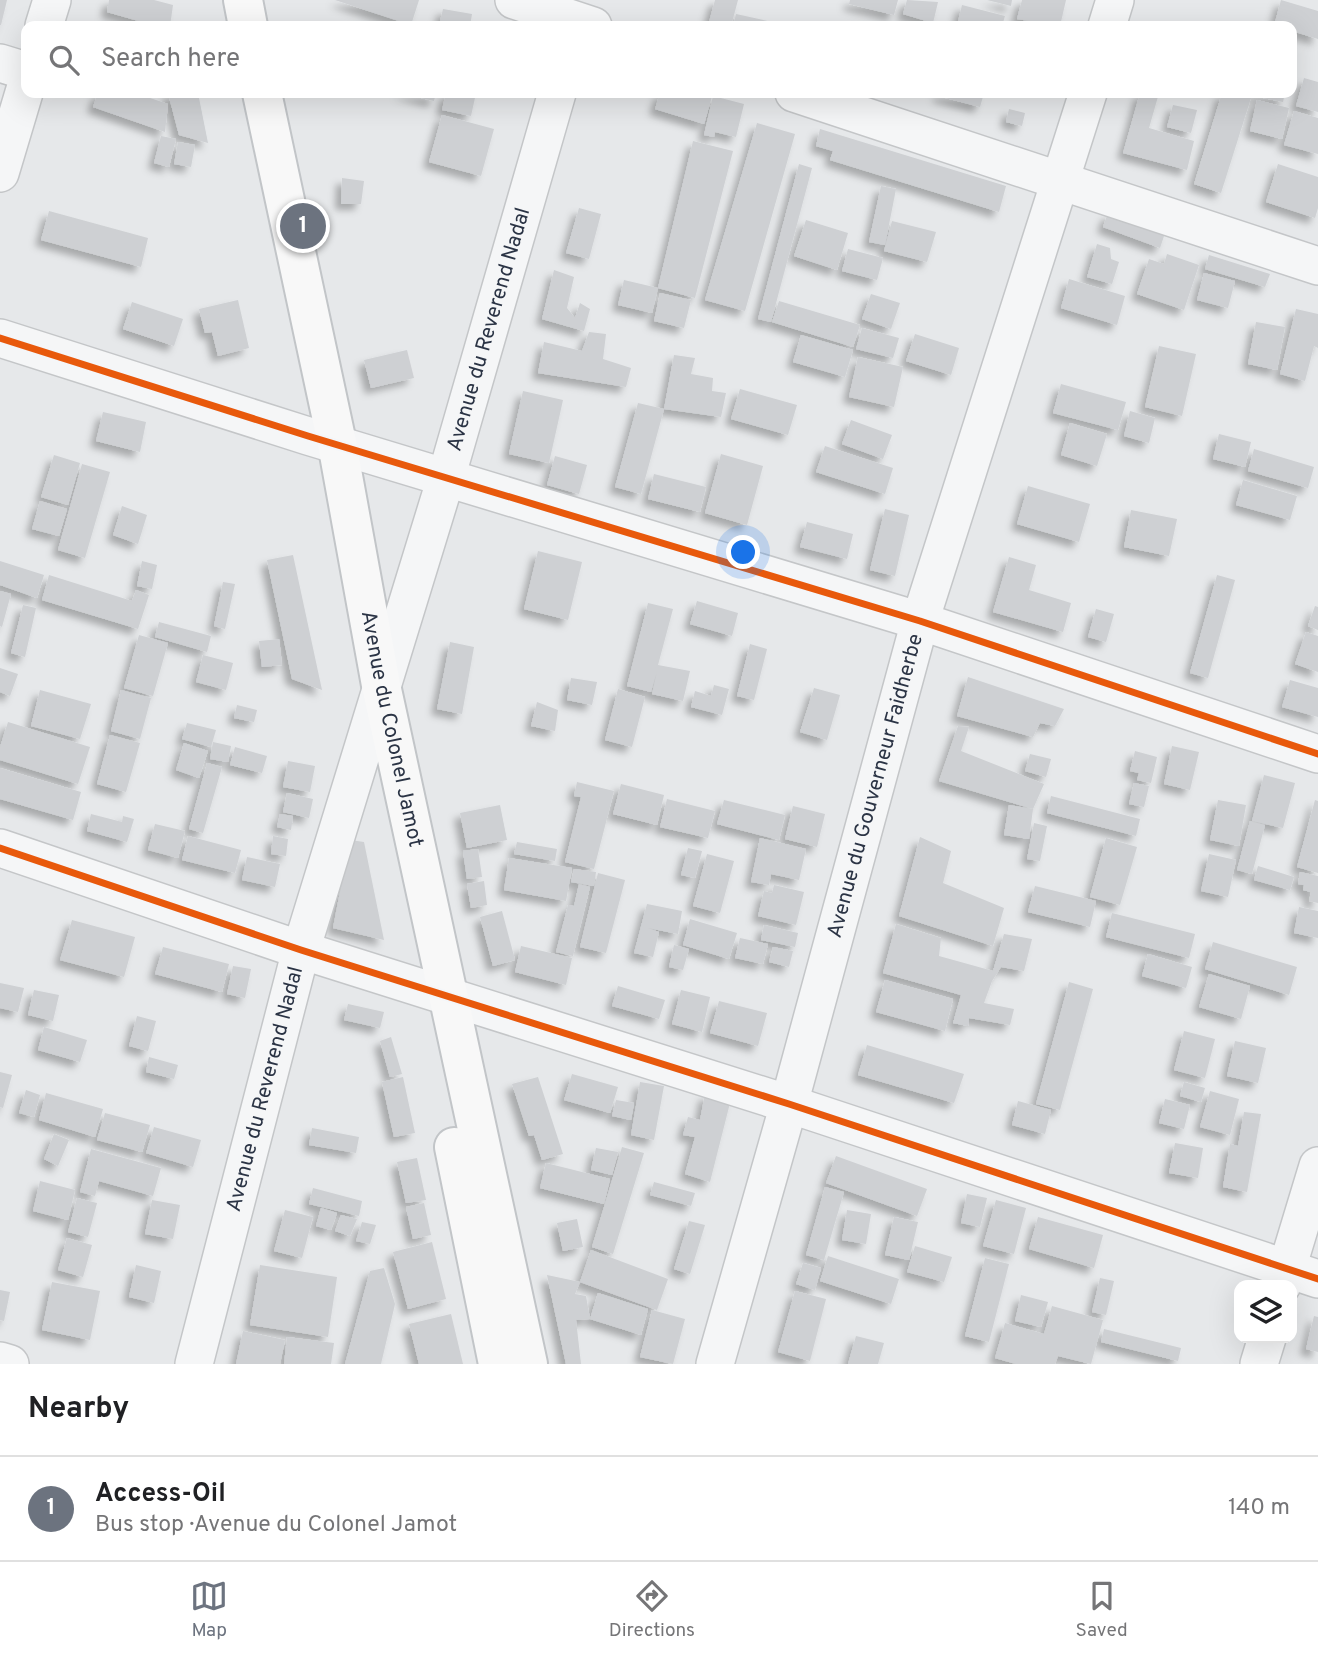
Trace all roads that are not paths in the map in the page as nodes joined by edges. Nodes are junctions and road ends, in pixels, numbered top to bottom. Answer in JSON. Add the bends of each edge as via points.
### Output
{"nodes":[{"id":1,"x":52,"y":0,"type":"edge"},
{"id":2,"x":219,"y":0,"type":"edge"},
{"id":3,"x":243,"y":0,"type":"edge"},
{"id":4,"x":513,"y":0,"type":"edge"},
{"id":5,"x":1115,"y":0,"type":"edge"},
{"id":6,"x":582,"y":18,"type":"edge"},
{"id":7,"x":46,"y":21,"type":"edge"},
{"id":8,"x":223,"y":21,"type":"edge"},
{"id":9,"x":247,"y":21,"type":"edge"},
{"id":10,"x":1109,"y":21,"type":"edge"},
{"id":11,"x":0,"y":63,"type":"edge"},
{"id":12,"x":21,"y":69,"type":"edge"},
{"id":13,"x":22,"y":98,"type":"edge"},
{"id":14,"x":239,"y":98,"type":"edge"},
{"id":15,"x":263,"y":98,"type":"edge"},
{"id":16,"x":555,"y":98,"type":"edge"},
{"id":17,"x":809,"y":98,"type":"edge"},
{"id":18,"x":1087,"y":98,"type":"edge"},
{"id":19,"x":0,"y":173,"type":"edge"},
{"id":20,"x":1062,"y":181,"type":"junction"},
{"id":21,"x":1318,"y":266,"type":"edge"},
{"id":22,"x":0,"y":338,"type":"edge"},
{"id":23,"x":323,"y":440,"type":"junction"},
{"id":24,"x":446,"y":478,"type":"junction"},
{"id":25,"x":920,"y":621,"type":"junction"},
{"id":26,"x":381,"y":685,"type":"junction"},
{"id":27,"x":368,"y":735,"type":"junction"},
{"id":28,"x":1318,"y":754,"type":"edge"},
{"id":29,"x":0,"y":849,"type":"edge"},
{"id":30,"x":301,"y":950,"type":"junction"},
{"id":31,"x":436,"y":994,"type":"junction"},
{"id":32,"x":789,"y":1104,"type":"junction"},
{"id":33,"x":1318,"y":1166,"type":"edge"},
{"id":34,"x":1296,"y":1278,"type":"edge"},
{"id":35,"x":1265,"y":1343,"type":"edge"},
{"id":36,"x":0,"y":1361,"type":"edge"},
{"id":37,"x":10,"y":1364,"type":"edge"},
{"id":38,"x":194,"y":1364,"type":"edge"},
{"id":39,"x":498,"y":1364,"type":"edge"},
{"id":40,"x":528,"y":1364,"type":"edge"},
{"id":41,"x":715,"y":1364,"type":"edge"},
{"id":42,"x":1259,"y":1364,"type":"edge"}],
"edges":[{"from":1,"to":7,"type":"street"},
{"from":2,"to":8,"type":"main road"},
{"from":3,"to":9,"type":"main road"},
{"from":4,"to":6,"type":"street"},
{"from":5,"to":10,"type":"street"},
{"from":11,"to":12,"type":"street"},
{"from":13,"to":19,"type":"street"},
{"from":14,"to":23,"type":"main road","name":"Avenue du Colonel Jamot"},
{"from":15,"to":23,"type":"main road","name":"Avenue du Colonel Jamot"},
{"from":16,"to":24,"type":"street","name":"Avenue du Reverend Nadal"},
{"from":17,"to":20,"type":"street"},
{"from":18,"to":20,"type":"street","name":"Avenue du Gouverneur Faidherbe"},
{"from":20,"to":21,"type":"street"},
{"from":20,"to":25,"type":"street","name":"Avenue du Gouverneur Faidherbe"},
{"from":22,"to":23,"type":"street"},
{"from":23,"to":24,"type":"street"},
{"from":23,"to":26,"type":"main road","name":"Avenue du Colonel Jamot"},
{"from":23,"to":27,"type":"main road","name":"Avenue du Colonel Jamot"},
{"from":24,"to":25,"type":"street"},
{"from":24,"to":26,"type":"street","name":"Avenue du Reverend Nadal"},
{"from":25,"to":28,"type":"street"},
{"from":25,"to":32,"type":"street","name":"Avenue du Gouverneur Faidherbe"},
{"from":26,"to":27,"type":"street","name":"Avenue du Reverend Nadal"},
{"from":26,"to":31,"type":"main road","name":"Avenue du Colonel Jamot"},
{"from":27,"to":30,"type":"street","name":"Avenue du Reverend Nadal"},
{"from":27,"to":31,"type":"main road","name":"Avenue du Colonel Jamot"},
{"from":29,"to":30,"type":"street"},
{"from":30,"to":31,"type":"street"},
{"from":30,"to":38,"type":"street","name":"Avenue du Reverend Nadal"},
{"from":31,"to":32,"type":"street"},
{"from":31,"to":39,"type":"main road","name":"Avenue du Colonel Jamot"},
{"from":31,"to":40,"type":"main road","name":"Avenue du Colonel Jamot"},
{"from":32,"to":34,"type":"street"},
{"from":32,"to":41,"type":"street","name":"Avenue du Gouverneur Faidherbe"},
{"from":33,"to":34,"type":"street"},
{"from":35,"to":42,"type":"street"},
{"from":36,"to":37,"type":"street"}]}
